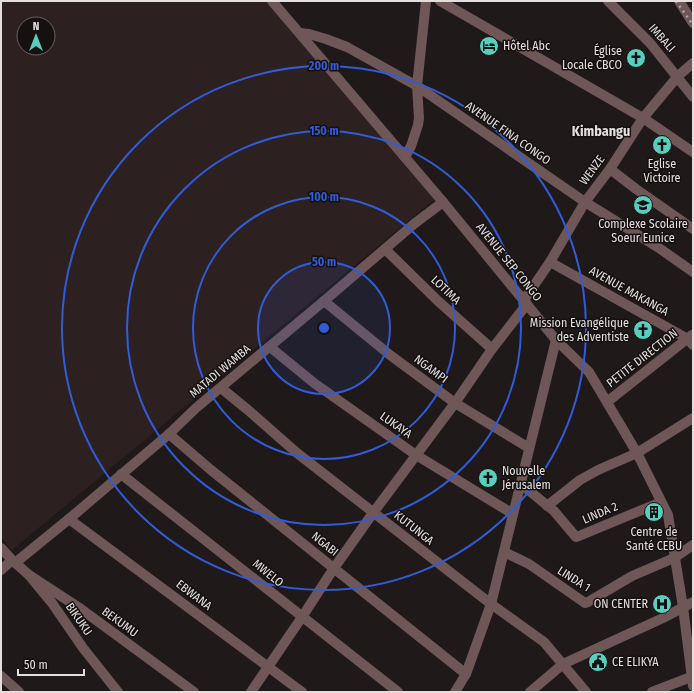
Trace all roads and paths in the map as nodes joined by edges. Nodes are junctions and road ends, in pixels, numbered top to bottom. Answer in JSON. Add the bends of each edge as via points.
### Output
{"nodes":[{"id":1,"x":272,"y":1,"type":"edge"},
{"id":2,"x":426,"y":1,"type":"edge"},
{"id":3,"x":440,"y":1,"type":"edge"},
{"id":4,"x":608,"y":1,"type":"edge"},
{"id":5,"x":679,"y":1,"type":"edge"},
{"id":6,"x":693,"y":23,"type":"edge"},
{"id":7,"x":300,"y":33,"type":"junction"},
{"id":8,"x":693,"y":63,"type":"edge"},
{"id":9,"x":678,"y":76,"type":"junction"},
{"id":10,"x":417,"y":86,"type":"junction"},
{"id":11,"x":693,"y":97,"type":"edge"},
{"id":12,"x":643,"y":118,"type":"junction"},
{"id":13,"x":693,"y":152,"type":"edge"},
{"id":14,"x":405,"y":157,"type":"junction"},
{"id":15,"x":610,"y":169,"type":"junction"},
{"id":16,"x":443,"y":202,"type":"junction"},
{"id":17,"x":585,"y":202,"type":"junction"},
{"id":18,"x":693,"y":229,"type":"edge"},
{"id":19,"x":385,"y":249,"type":"junction"},
{"id":20,"x":550,"y":262,"type":"junction"},
{"id":21,"x":693,"y":272,"type":"edge"},
{"id":22,"x":324,"y":302,"type":"junction"},
{"id":23,"x":526,"y":302,"type":"junction"},
{"id":24,"x":691,"y":339,"type":"edge"},
{"id":25,"x":556,"y":340,"type":"junction"},
{"id":26,"x":270,"y":347,"type":"junction"},
{"id":27,"x":492,"y":349,"type":"junction"},
{"id":28,"x":221,"y":388,"type":"junction"},
{"id":29,"x":607,"y":402,"type":"junction"},
{"id":30,"x":455,"y":403,"type":"junction"},
{"id":31,"x":693,"y":418,"type":"edge"},
{"id":32,"x":169,"y":434,"type":"junction"},
{"id":33,"x":529,"y":448,"type":"junction"},
{"id":34,"x":637,"y":453,"type":"junction"},
{"id":35,"x":416,"y":456,"type":"junction"},
{"id":36,"x":121,"y":474,"type":"junction"},
{"id":37,"x":521,"y":484,"type":"junction"},
{"id":38,"x":661,"y":502,"type":"junction"},
{"id":39,"x":547,"y":506,"type":"junction"},
{"id":40,"x":373,"y":513,"type":"junction"},
{"id":41,"x":513,"y":514,"type":"junction"},
{"id":42,"x":70,"y":519,"type":"junction"},
{"id":43,"x":693,"y":544,"type":"edge"},
{"id":44,"x":1,"y":548,"type":"edge"},
{"id":45,"x":504,"y":552,"type":"junction"},
{"id":46,"x":674,"y":558,"type":"junction"},
{"id":47,"x":14,"y":562,"type":"junction"},
{"id":48,"x":334,"y":568,"type":"junction"},
{"id":49,"x":1,"y":570,"type":"edge"},
{"id":50,"x":29,"y":575,"type":"junction"},
{"id":51,"x":693,"y":602,"type":"edge"},
{"id":52,"x":491,"y":604,"type":"junction"},
{"id":53,"x":683,"y":607,"type":"junction"},
{"id":54,"x":302,"y":617,"type":"junction"},
{"id":55,"x":691,"y":654,"type":"edge"},
{"id":56,"x":563,"y":664,"type":"junction"},
{"id":57,"x":268,"y":667,"type":"junction"},
{"id":58,"x":466,"y":674,"type":"junction"},
{"id":59,"x":1,"y":676,"type":"edge"},
{"id":60,"x":692,"y":681,"type":"edge"},
{"id":61,"x":19,"y":692,"type":"edge"},
{"id":62,"x":118,"y":692,"type":"edge"},
{"id":63,"x":194,"y":692,"type":"edge"},
{"id":64,"x":251,"y":692,"type":"edge"},
{"id":65,"x":302,"y":692,"type":"edge"},
{"id":66,"x":398,"y":692,"type":"edge"},
{"id":67,"x":455,"y":692,"type":"edge"},
{"id":68,"x":530,"y":692,"type":"edge"},
{"id":69,"x":586,"y":692,"type":"edge"},
{"id":70,"x":652,"y":692,"type":"edge"}],
"edges":[{"from":1,"to":7,"type":"street","name":"AVENUE SEP CONGO"},
{"from":2,"to":10,"type":"street"},
{"from":3,"to":12,"type":"street"},
{"from":4,"to":9,"type":"street","name":"IMBALI","via":[[650,43]]},
{"from":5,"to":6,"type":"street"},
{"from":7,"to":10,"type":"street","name":"AVENUE FINA CONGO","via":[[346,47]]},
{"from":7,"to":14,"type":"street","name":"AVENUE SEP CONGO"},
{"from":8,"to":9,"type":"street","name":"WENZE"},
{"from":9,"to":11,"type":"street","name":"IMBALI"},
{"from":9,"to":12,"type":"street","name":"WENZE"},
{"from":10,"to":14,"type":"street","via":[[418,125]]},
{"from":10,"to":17,"type":"street","name":"AVENUE FINA CONGO"},
{"from":12,"to":13,"type":"street"},
{"from":12,"to":15,"type":"street","name":"WENZE"},
{"from":14,"to":16,"type":"street","name":"AVENUE SEP CONGO"},
{"from":15,"to":17,"type":"street","name":"WENZE"},
{"from":15,"to":18,"type":"street"},
{"from":16,"to":19,"type":"street","name":"MATADI WAMBA"},
{"from":16,"to":23,"type":"street","name":"AVENUE SEP CONGO"},
{"from":17,"to":20,"type":"street","name":"WENZE"},
{"from":17,"to":21,"type":"street","name":"AVENUE FINA CONGO"},
{"from":19,"to":22,"type":"street","name":"MATADI WAMBA"},
{"from":19,"to":27,"type":"street","name":"LOTIMA"},
{"from":20,"to":23,"type":"street","name":"WENZE"},
{"from":20,"to":24,"type":"street","name":"AVENUE MAKANGA"},
{"from":22,"to":26,"type":"street","name":"MATADI WAMBA"},
{"from":22,"to":30,"type":"street","name":"NGAMPI"},
{"from":23,"to":25,"type":"street","name":"AVENUE SEP CONGO"},
{"from":23,"to":27,"type":"street","name":"WENZE"},
{"from":24,"to":29,"type":"street","name":"PETITE DIRECTION"},
{"from":25,"to":29,"type":"street","name":"AVENUE SEP CONGO","via":[[586,368]]},
{"from":25,"to":33,"type":"street"},
{"from":26,"to":28,"type":"street","name":"MATADI WAMBA"},
{"from":26,"to":35,"type":"street","name":"LUKAYA","via":[[314,383]]},
{"from":27,"to":30,"type":"street","name":"WENZE"},
{"from":28,"to":32,"type":"street","name":"MATADI WAMBA"},
{"from":28,"to":40,"type":"street","name":"KUTUNGA"},
{"from":29,"to":34,"type":"street","name":"AVENUE SEP CONGO"},
{"from":30,"to":33,"type":"street","name":"NGAMPI"},
{"from":30,"to":35,"type":"street","name":"WENZE"},
{"from":31,"to":34,"type":"street"},
{"from":32,"to":36,"type":"street","name":"MATADI WAMBA"},
{"from":32,"to":48,"type":"street","name":"NGABI"},
{"from":33,"to":37,"type":"street"},
{"from":34,"to":38,"type":"street","name":"AVENUE SEP CONGO"},
{"from":34,"to":39,"type":"street","via":[[580,480]]},
{"from":35,"to":40,"type":"street","name":"WENZE"},
{"from":35,"to":41,"type":"street","name":"LUKAYA"},
{"from":36,"to":42,"type":"street","name":"MATADI WAMBA"},
{"from":36,"to":54,"type":"street","name":"MWELO"},
{"from":37,"to":39,"type":"street","name":"LINDA 2"},
{"from":37,"to":41,"type":"street"},
{"from":38,"to":39,"type":"street","name":"LINDA 2","via":[[576,537]]},
{"from":38,"to":46,"type":"street","name":"AVENUE SEP CONGO","via":[[668,515]]},
{"from":40,"to":48,"type":"street","name":"WENZE"},
{"from":40,"to":52,"type":"street","name":"KUTUNGA"},
{"from":41,"to":45,"type":"street"},
{"from":42,"to":47,"type":"street","name":"MATADI WAMBA"},
{"from":42,"to":57,"type":"street","name":"EBWANA"},
{"from":43,"to":46,"type":"street"},
{"from":44,"to":47,"type":"street","name":"BIKUKU"},
{"from":45,"to":46,"type":"street","name":"LINDA 1","via":[[530,564],[585,603],[632,576]]},
{"from":45,"to":52,"type":"street"},
{"from":46,"to":53,"type":"street","name":"AVENUE SEP CONGO"},
{"from":47,"to":49,"type":"street","name":"MATADI WAMBA"},
{"from":47,"to":50,"type":"street","name":"BIKUKU"},
{"from":48,"to":54,"type":"street","name":"WENZE"},
{"from":48,"to":58,"type":"street","name":"NGABI"},
{"from":50,"to":62,"type":"street","name":"BIKUKU"},
{"from":50,"to":63,"type":"street","name":"BEKUMU"},
{"from":51,"to":53,"type":"street"},
{"from":52,"to":56,"type":"street","name":"KUTUNGA","via":[[544,642]]},
{"from":52,"to":58,"type":"street"},
{"from":53,"to":55,"type":"street","name":"AVENUE SEP CONGO"},
{"from":53,"to":56,"type":"street"},
{"from":54,"to":57,"type":"street","name":"WENZE"},
{"from":54,"to":66,"type":"street","name":"MWELO"},
{"from":55,"to":60,"type":"street","name":"AVENUE SEP CONGO"},
{"from":56,"to":68,"type":"street"},
{"from":56,"to":69,"type":"street","name":"KUTUNGA"},
{"from":57,"to":64,"type":"street","name":"WENZE"},
{"from":57,"to":65,"type":"street","name":"EBWANA"},
{"from":58,"to":67,"type":"street"},
{"from":59,"to":61,"type":"street"},
{"from":60,"to":70,"type":"street"}]}
